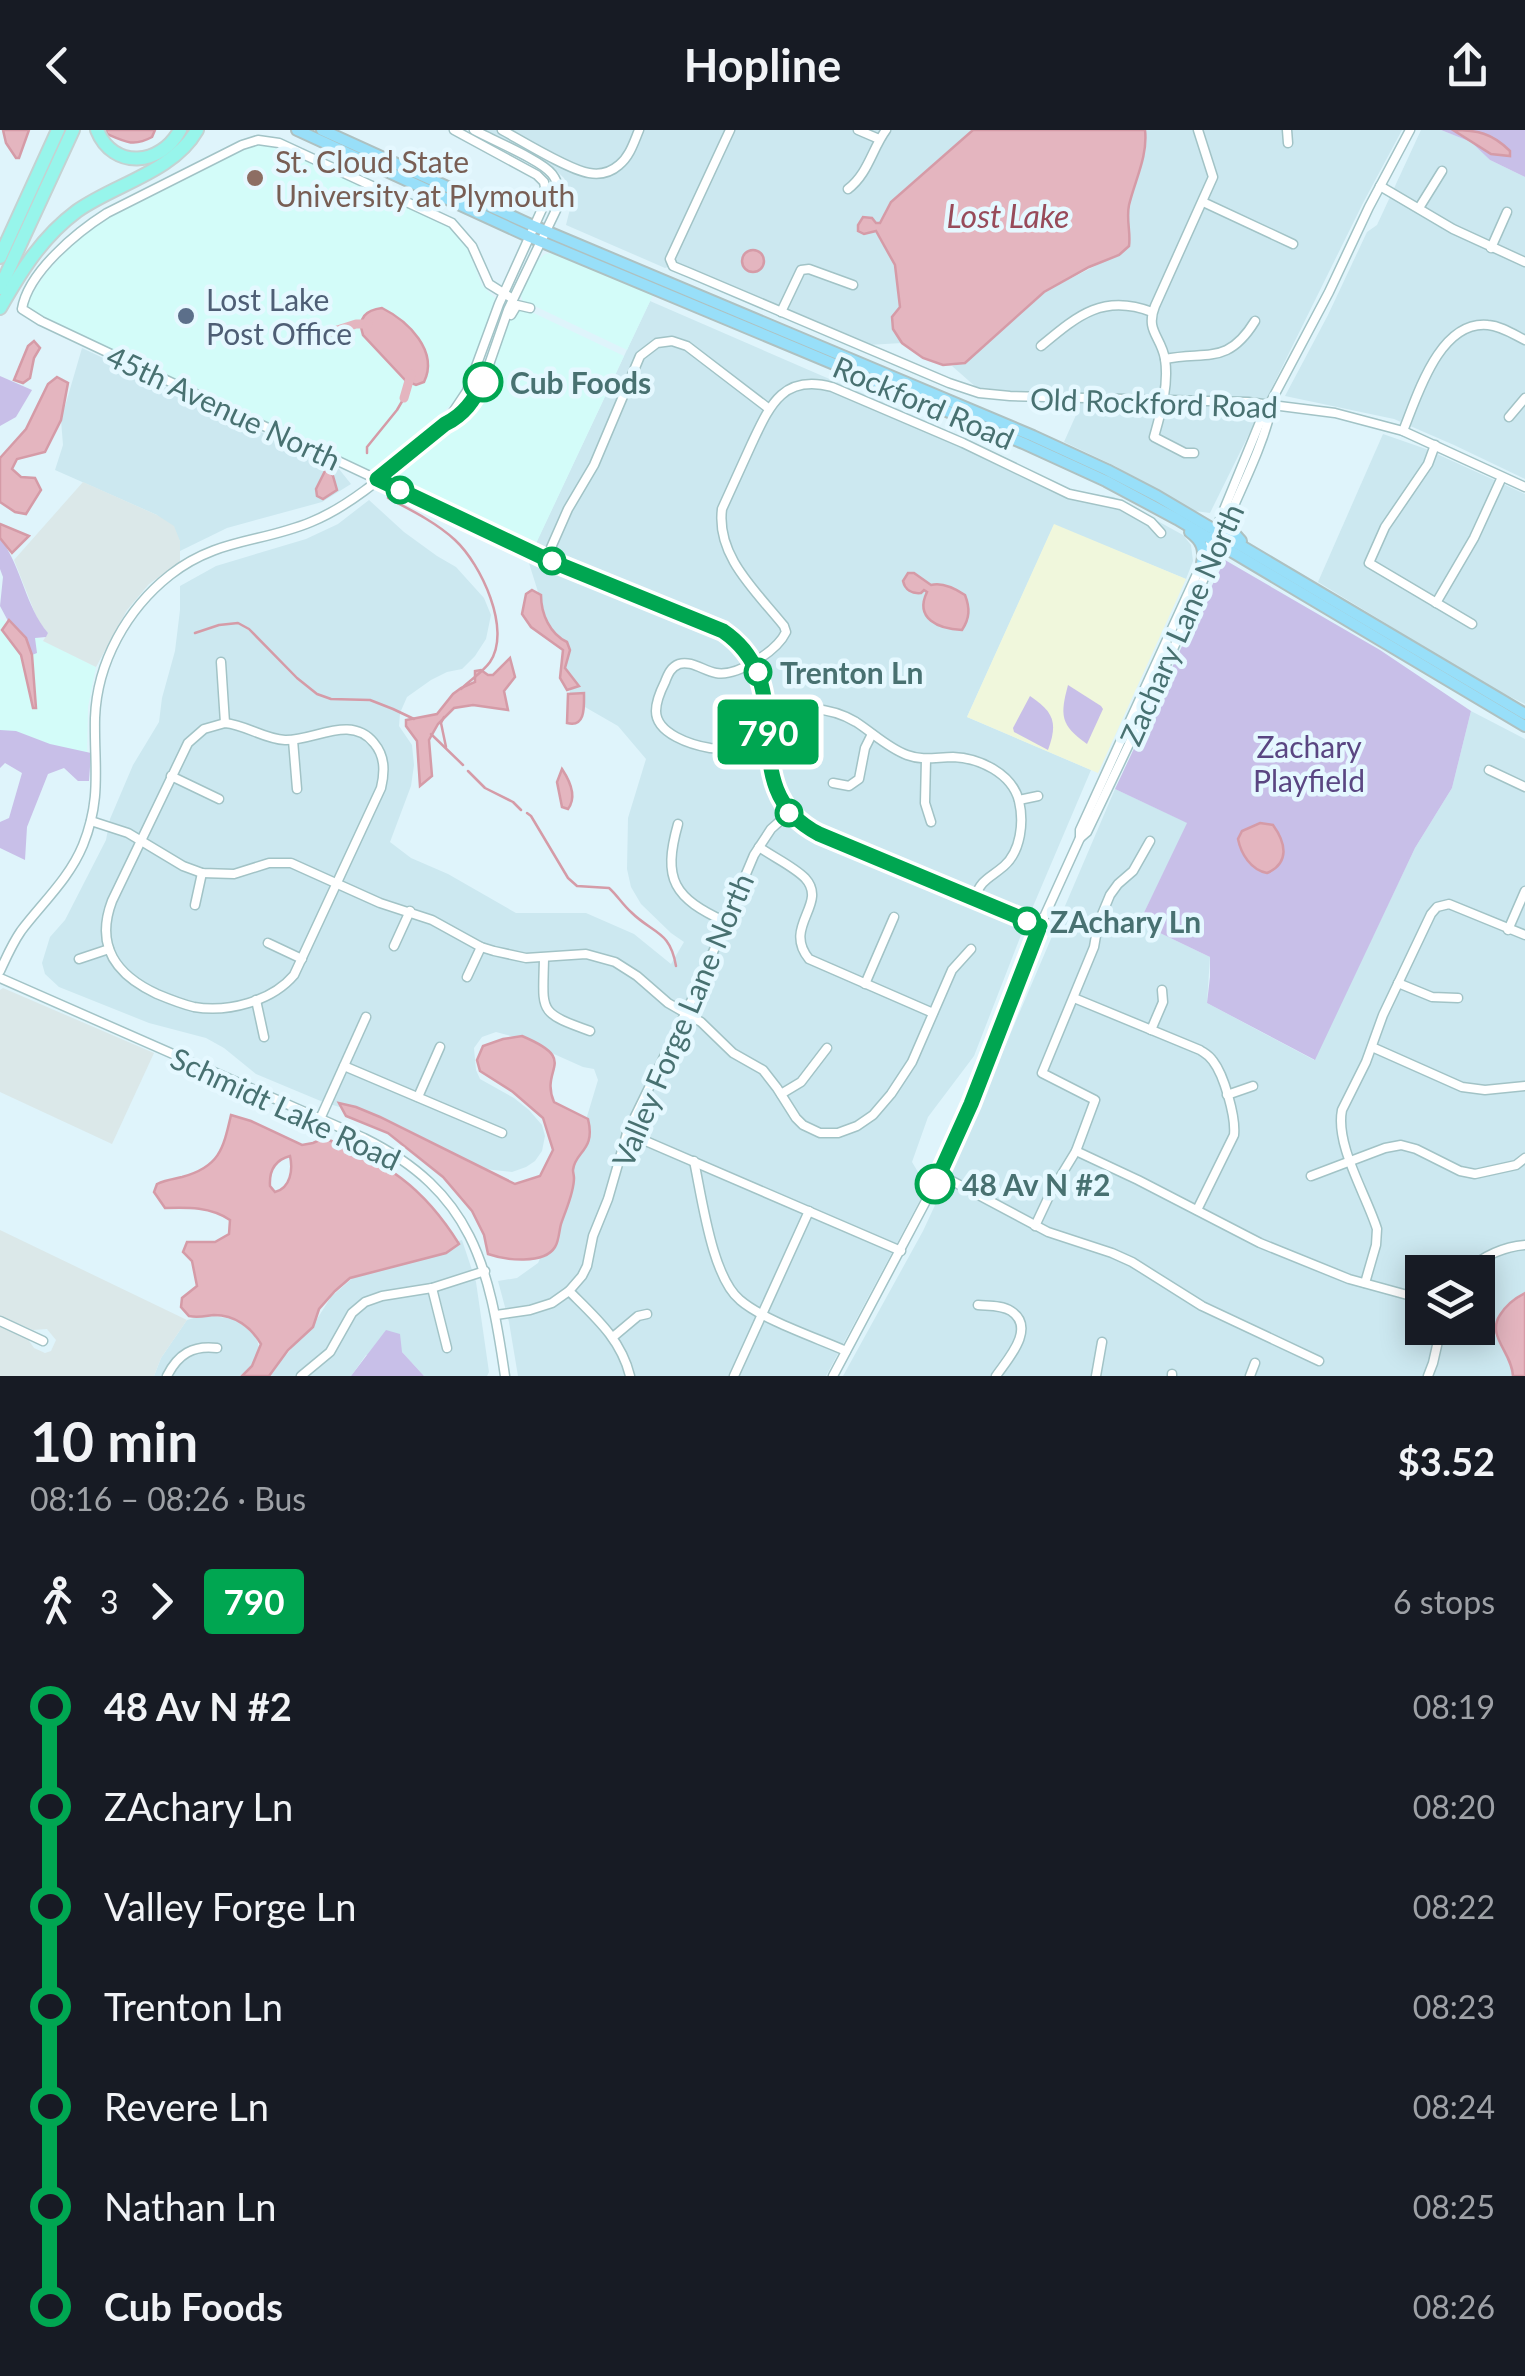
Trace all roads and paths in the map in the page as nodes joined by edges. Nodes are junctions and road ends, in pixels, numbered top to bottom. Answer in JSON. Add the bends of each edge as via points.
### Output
{"nodes":[{"id":1,"x":58,"y":130,"type":"edge"},
{"id":2,"x":73,"y":130,"type":"edge"},
{"id":3,"x":97,"y":130,"type":"edge"},
{"id":4,"x":180,"y":130,"type":"edge"},
{"id":5,"x":197,"y":130,"type":"edge"},
{"id":6,"x":297,"y":130,"type":"edge"},
{"id":7,"x":322,"y":130,"type":"edge"},
{"id":8,"x":454,"y":130,"type":"edge"},
{"id":9,"x":474,"y":130,"type":"edge"},
{"id":10,"x":502,"y":130,"type":"edge"},
{"id":11,"x":640,"y":130,"type":"edge"},
{"id":12,"x":730,"y":130,"type":"edge"},
{"id":13,"x":858,"y":130,"type":"edge"},
{"id":14,"x":886,"y":130,"type":"edge"},
{"id":15,"x":1198,"y":130,"type":"edge"},
{"id":16,"x":1287,"y":130,"type":"edge"},
{"id":17,"x":1410,"y":130,"type":"edge"},
{"id":18,"x":879,"y":139,"type":"junction"},
{"id":19,"x":1288,"y":144,"type":"dead end"},
{"id":20,"x":1442,"y":171,"type":"dead end"},
{"id":21,"x":1380,"y":186,"type":"junction"},
{"id":22,"x":848,"y":188,"type":"dead end"},
{"id":23,"x":1203,"y":202,"type":"junction"},
{"id":24,"x":1420,"y":208,"type":"junction"},
{"id":25,"x":1507,"y":212,"type":"dead end"},
{"id":26,"x":538,"y":234,"type":"junction"},
{"id":27,"x":1292,"y":244,"type":"dead end"},
{"id":28,"x":1491,"y":248,"type":"junction"},
{"id":29,"x":0,"y":257,"type":"edge"},
{"id":30,"x":1525,"y":262,"type":"edge"},
{"id":31,"x":853,"y":286,"type":"dead end"},
{"id":32,"x":0,"y":288,"type":"edge"},
{"id":33,"x":503,"y":294,"type":"junction"},
{"id":34,"x":515,"y":294,"type":"junction"},
{"id":35,"x":0,"y":308,"type":"edge"},
{"id":36,"x":782,"y":312,"type":"junction"},
{"id":37,"x":1152,"y":312,"type":"junction"},
{"id":38,"x":1254,"y":322,"type":"dead end"},
{"id":39,"x":498,"y":335,"type":"junction"},
{"id":40,"x":1525,"y":340,"type":"edge"},
{"id":41,"x":1041,"y":346,"type":"dead end"},
{"id":42,"x":1165,"y":359,"type":"junction"},
{"id":43,"x":1525,"y":398,"type":"edge"},
{"id":44,"x":1164,"y":400,"type":"junction"},
{"id":45,"x":1272,"y":404,"type":"junction"},
{"id":46,"x":768,"y":408,"type":"junction"},
{"id":47,"x":1509,"y":417,"type":"dead end"},
{"id":48,"x":445,"y":424,"type":"junction"},
{"id":49,"x":1403,"y":431,"type":"junction"},
{"id":50,"x":1436,"y":446,"type":"junction"},
{"id":51,"x":1194,"y":453,"type":"dead end"},
{"id":52,"x":1250,"y":456,"type":"junction"},
{"id":53,"x":1502,"y":477,"type":"junction"},
{"id":54,"x":377,"y":479,"type":"junction"},
{"id":55,"x":1525,"y":488,"type":"edge"},
{"id":56,"x":1162,"y":510,"type":"junction"},
{"id":57,"x":1230,"y":516,"type":"junction"},
{"id":58,"x":1161,"y":533,"type":"dead end"},
{"id":59,"x":1217,"y":537,"type":"junction"},
{"id":60,"x":546,"y":559,"type":"junction"},
{"id":61,"x":1202,"y":563,"type":"junction"},
{"id":62,"x":1295,"y":578,"type":"junction"},
{"id":63,"x":1436,"y":603,"type":"junction"},
{"id":64,"x":1472,"y":624,"type":"dead end"},
{"id":65,"x":754,"y":661,"type":"junction"},
{"id":66,"x":221,"y":662,"type":"dead end"},
{"id":67,"x":766,"y":712,"type":"junction"},
{"id":68,"x":1525,"y":714,"type":"edge"},
{"id":69,"x":225,"y":724,"type":"junction"},
{"id":70,"x":1525,"y":726,"type":"edge"},
{"id":71,"x":872,"y":734,"type":"junction"},
{"id":72,"x":293,"y":740,"type":"junction"},
{"id":73,"x":770,"y":760,"type":"junction"},
{"id":74,"x":926,"y":760,"type":"junction"},
{"id":75,"x":1489,"y":770,"type":"dead end"},
{"id":76,"x":171,"y":776,"type":"junction"},
{"id":77,"x":833,"y":783,"type":"dead end"},
{"id":78,"x":1525,"y":786,"type":"edge"},
{"id":79,"x":297,"y":789,"type":"dead end"},
{"id":80,"x":1038,"y":796,"type":"dead end"},
{"id":81,"x":219,"y":799,"type":"dead end"},
{"id":82,"x":1019,"y":800,"type":"junction"},
{"id":83,"x":789,"y":813,"type":"junction"},
{"id":84,"x":91,"y":821,"type":"junction"},
{"id":85,"x":931,"y":822,"type":"dead end"},
{"id":86,"x":678,"y":824,"type":"dead end"},
{"id":87,"x":1080,"y":838,"type":"junction"},
{"id":88,"x":140,"y":840,"type":"junction"},
{"id":89,"x":1150,"y":841,"type":"dead end"},
{"id":90,"x":759,"y":847,"type":"junction"},
{"id":91,"x":202,"y":873,"type":"junction"},
{"id":92,"x":337,"y":883,"type":"junction"},
{"id":93,"x":1525,"y":891,"type":"edge"},
{"id":94,"x":974,"y":899,"type":"junction"},
{"id":95,"x":195,"y":906,"type":"dead end"},
{"id":96,"x":410,"y":912,"type":"junction"},
{"id":97,"x":894,"y":917,"type":"dead end"},
{"id":98,"x":726,"y":922,"type":"junction"},
{"id":99,"x":1040,"y":926,"type":"junction"},
{"id":100,"x":1508,"y":930,"type":"junction"},
{"id":101,"x":1525,"y":935,"type":"edge"},
{"id":102,"x":268,"y":944,"type":"dead end"},
{"id":103,"x":394,"y":946,"type":"dead end"},
{"id":104,"x":481,"y":947,"type":"junction"},
{"id":105,"x":109,"y":949,"type":"junction"},
{"id":106,"x":972,"y":949,"type":"dead end"},
{"id":107,"x":544,"y":958,"type":"junction"},
{"id":108,"x":79,"y":959,"type":"dead end"},
{"id":109,"x":302,"y":959,"type":"junction"},
{"id":110,"x":0,"y":975,"type":"edge"},
{"id":111,"x":467,"y":977,"type":"dead end"},
{"id":112,"x":1398,"y":982,"type":"junction"},
{"id":113,"x":865,"y":984,"type":"junction"},
{"id":114,"x":1162,"y":990,"type":"dead end"},
{"id":115,"x":1074,"y":998,"type":"junction"},
{"id":116,"x":1458,"y":998,"type":"dead end"},
{"id":117,"x":256,"y":1000,"type":"junction"},
{"id":118,"x":685,"y":1013,"type":"junction"},
{"id":119,"x":933,"y":1013,"type":"junction"},
{"id":120,"x":366,"y":1017,"type":"dead end"},
{"id":121,"x":1151,"y":1030,"type":"junction"},
{"id":122,"x":590,"y":1031,"type":"dead end"},
{"id":123,"x":264,"y":1037,"type":"dead end"},
{"id":124,"x":1372,"y":1047,"type":"junction"},
{"id":125,"x":440,"y":1048,"type":"dead end"},
{"id":126,"x":827,"y":1048,"type":"dead end"},
{"id":127,"x":344,"y":1066,"type":"junction"},
{"id":128,"x":1253,"y":1086,"type":"dead end"},
{"id":129,"x":1525,"y":1086,"type":"edge"},
{"id":130,"x":781,"y":1094,"type":"junction"},
{"id":131,"x":1227,"y":1095,"type":"junction"},
{"id":132,"x":418,"y":1097,"type":"junction"},
{"id":133,"x":320,"y":1119,"type":"junction"},
{"id":134,"x":502,"y":1133,"type":"dead end"},
{"id":135,"x":627,"y":1133,"type":"junction"},
{"id":136,"x":1076,"y":1152,"type":"junction"},
{"id":137,"x":1525,"y":1158,"type":"edge"},
{"id":138,"x":694,"y":1161,"type":"junction"},
{"id":139,"x":1351,"y":1161,"type":"junction"},
{"id":140,"x":939,"y":1174,"type":"junction"},
{"id":141,"x":1311,"y":1176,"type":"dead end"},
{"id":142,"x":1197,"y":1210,"type":"junction"},
{"id":143,"x":809,"y":1211,"type":"junction"},
{"id":144,"x":1035,"y":1226,"type":"junction"},
{"id":145,"x":1525,"y":1245,"type":"edge"},
{"id":146,"x":900,"y":1251,"type":"junction"},
{"id":147,"x":1489,"y":1255,"type":"edge"},
{"id":148,"x":485,"y":1271,"type":"junction"},
{"id":149,"x":1365,"y":1283,"type":"junction"},
{"id":150,"x":432,"y":1288,"type":"junction"},
{"id":151,"x":569,"y":1291,"type":"junction"},
{"id":152,"x":1405,"y":1294,"type":"edge"},
{"id":153,"x":978,"y":1305,"type":"dead end"},
{"id":154,"x":647,"y":1314,"type":"dead end"},
{"id":155,"x":763,"y":1314,"type":"junction"},
{"id":156,"x":496,"y":1315,"type":"junction"},
{"id":157,"x":0,"y":1321,"type":"edge"},
{"id":158,"x":614,"y":1337,"type":"junction"},
{"id":159,"x":44,"y":1341,"type":"dead end"},
{"id":160,"x":1102,"y":1342,"type":"dead end"},
{"id":161,"x":1437,"y":1345,"type":"edge"},
{"id":162,"x":217,"y":1348,"type":"dead end"},
{"id":163,"x":447,"y":1348,"type":"dead end"},
{"id":164,"x":846,"y":1350,"type":"junction"},
{"id":165,"x":1318,"y":1361,"type":"dead end"},
{"id":166,"x":1256,"y":1363,"type":"dead end"},
{"id":167,"x":167,"y":1376,"type":"edge"},
{"id":168,"x":301,"y":1376,"type":"edge"},
{"id":169,"x":505,"y":1376,"type":"edge"},
{"id":170,"x":630,"y":1376,"type":"edge"},
{"id":171,"x":734,"y":1376,"type":"edge"},
{"id":172,"x":833,"y":1376,"type":"edge"},
{"id":173,"x":996,"y":1376,"type":"edge"},
{"id":174,"x":1096,"y":1376,"type":"edge"},
{"id":175,"x":1250,"y":1376,"type":"edge"},
{"id":176,"x":1428,"y":1376,"type":"edge"}],
"edges":[{"from":1,"to":29,"type":"highway"},
{"from":2,"to":32,"type":"highway"},
{"from":3,"to":4,"type":"highway","via":[[110,150],[138,158],[162,152]]},
{"from":5,"to":35,"type":"highway","via":[[172,160],[98,197],[60,225],[28,260]]},
{"from":6,"to":26,"type":"main road","name":"Rockford Road"},
{"from":7,"to":26,"type":"main road","name":"Rockford Road"},
{"from":8,"to":26,"type":"street","via":[[544,182]]},
{"from":9,"to":26,"type":"street","via":[[552,174],[558,206]]},
{"from":10,"to":11,"type":"street","via":[[594,174],[619,165]]},
{"from":12,"to":36,"type":"street","name":"Old Rockford Road","via":[[670,259],[673,266]]},
{"from":13,"to":18,"type":"street"},
{"from":14,"to":18,"type":"street"},
{"from":15,"to":23,"type":"street","via":[[1213,177]]},
{"from":16,"to":19,"type":"street"},
{"from":17,"to":21,"type":"street","name":"Zachary Lane North"},
{"from":18,"to":22,"type":"street","via":[[860,180]]},
{"from":20,"to":24,"type":"street"},
{"from":21,"to":24,"type":"street"},
{"from":21,"to":45,"type":"street","name":"Zachary Lane North"},
{"from":23,"to":27,"type":"street"},
{"from":23,"to":37,"type":"street"},
{"from":24,"to":28,"type":"street"},
{"from":25,"to":28,"type":"street"},
{"from":26,"to":33,"type":"street"},
{"from":26,"to":34,"type":"street"},
{"from":26,"to":56,"type":"main road","name":"Rockford Road","via":[[1023,443]]},
{"from":26,"to":59,"type":"main road","name":"Rockford Road","via":[[1046,441],[1132,483]]},
{"from":28,"to":30,"type":"street"},
{"from":31,"to":36,"type":"street","via":[[798,266]]},
{"from":33,"to":34,"type":"street"},
{"from":33,"to":48,"type":"street","via":[[468,391]]},
{"from":33,"to":54,"type":"street","name":"45th Avenue North","via":[[489,284],[472,246],[452,223],[279,143],[258,140],[88,225],[26,296],[22,309],[41,320]]},
{"from":34,"to":39,"type":"street"},
{"from":34,"to":39,"type":"street","via":[[530,308],[515,306]]},
{"from":36,"to":44,"type":"street","name":"Old Rockford Road","via":[[979,393]]},
{"from":37,"to":41,"type":"street","via":[[1125,304],[1093,309]]},
{"from":37,"to":42,"type":"street","via":[[1152,331]]},
{"from":38,"to":42,"type":"street","via":[[1229,350]]},
{"from":39,"to":48,"type":"street","via":[[477,394]]},
{"from":40,"to":49,"type":"street","via":[[1484,324],[1458,334],[1429,365]]},
{"from":42,"to":44,"type":"street"},
{"from":43,"to":47,"type":"street"},
{"from":44,"to":45,"type":"street","name":"Old Rockford Road"},
{"from":44,"to":51,"type":"street","via":[[1154,438]]},
{"from":45,"to":49,"type":"street","name":"Old Rockford Road"},
{"from":45,"to":52,"type":"street","name":"Zachary Lane North"},
{"from":46,"to":58,"type":"street","via":[[801,385],[832,388],[1069,494],[1121,505]]},
{"from":46,"to":60,"type":"street","via":[[687,346],[672,341],[645,351]]},
{"from":46,"to":65,"type":"street","via":[[720,520],[732,561],[786,632]]},
{"from":48,"to":54,"type":"street"},
{"from":49,"to":50,"type":"street","name":"Old Rockford Road"},
{"from":50,"to":53,"type":"street","name":"Old Rockford Road"},
{"from":50,"to":63,"type":"street","via":[[1368,563]]},
{"from":52,"to":57,"type":"street","name":"Zachary Lane North"},
{"from":52,"to":59,"type":"street","name":"Zachary Lane North"},
{"from":53,"to":55,"type":"street","name":"Old Rockford Road"},
{"from":53,"to":63,"type":"street"},
{"from":54,"to":60,"type":"street","name":"45th Avenue North"},
{"from":54,"to":84,"type":"street","via":[[311,522],[189,562],[140,603],[102,676]]},
{"from":56,"to":59,"type":"main road","name":"Rockford Road"},
{"from":56,"to":61,"type":"main road","via":[[1197,537]]},
{"from":57,"to":59,"type":"street","name":"Zachary Lane North"},
{"from":57,"to":62,"type":"main road","via":[[1237,538]]},
{"from":59,"to":61,"type":"street","name":"Zachary Lane North"},
{"from":59,"to":62,"type":"main road","name":"Rockford Road"},
{"from":59,"to":70,"type":"main road","name":"Rockford Road"},
{"from":59,"to":87,"type":"street","name":"Zachary Lane North"},
{"from":60,"to":65,"type":"street","name":"45th Avenue North","via":[[716,628]]},
{"from":61,"to":87,"type":"street","name":"Zachary Lane North"},
{"from":62,"to":68,"type":"main road","name":"Rockford Road"},
{"from":63,"to":64,"type":"street"},
{"from":65,"to":67,"type":"street"},
{"from":65,"to":73,"type":"street","via":[[726,674],[676,665],[656,715],[683,740]]},
{"from":66,"to":69,"type":"street"},
{"from":67,"to":71,"type":"street","via":[[826,710]]},
{"from":67,"to":73,"type":"street"},
{"from":69,"to":72,"type":"street"},
{"from":69,"to":76,"type":"street","via":[[204,728],[188,742]]},
{"from":71,"to":74,"type":"street"},
{"from":71,"to":77,"type":"street","via":[[859,779],[849,786]]},
{"from":72,"to":79,"type":"street"},
{"from":72,"to":92,"type":"street","via":[[351,730],[368,737],[383,761],[381,788]]},
{"from":73,"to":83,"type":"street","via":[[776,792]]},
{"from":74,"to":82,"type":"street","via":[[980,763],[1006,778]]},
{"from":74,"to":85,"type":"street"},
{"from":75,"to":78,"type":"street"},
{"from":76,"to":81,"type":"street"},
{"from":76,"to":88,"type":"street"},
{"from":80,"to":82,"type":"street"},
{"from":82,"to":94,"type":"street","via":[[1018,845]]},
{"from":83,"to":90,"type":"street","name":"Valley Forge Lane North"},
{"from":83,"to":94,"type":"street","via":[[806,828]]},
{"from":84,"to":88,"type":"street"},
{"from":84,"to":110,"type":"street","via":[[72,866],[20,933]]},
{"from":86,"to":98,"type":"street","via":[[670,858],[674,880],[697,908]]},
{"from":87,"to":99,"type":"street","name":"Zachary Lane North"},
{"from":88,"to":91,"type":"street"},
{"from":88,"to":105,"type":"street","via":[[108,912]]},
{"from":89,"to":115,"type":"street","via":[[1110,895]]},
{"from":90,"to":98,"type":"street","name":"Valley Forge Lane North"},
{"from":90,"to":113,"type":"street","via":[[808,882],[812,898],[800,939],[809,960]]},
{"from":91,"to":92,"type":"street","via":[[234,874],[285,862]]},
{"from":91,"to":95,"type":"street"},
{"from":92,"to":96,"type":"street"},
{"from":92,"to":109,"type":"street"},
{"from":93,"to":100,"type":"street"},
{"from":94,"to":99,"type":"street"},
{"from":96,"to":103,"type":"street"},
{"from":96,"to":104,"type":"street"},
{"from":97,"to":113,"type":"street"},
{"from":98,"to":118,"type":"street","name":"Valley Forge Lane North"},
{"from":99,"to":140,"type":"street","name":"Zachary Lane North"},
{"from":100,"to":101,"type":"street"},
{"from":100,"to":112,"type":"street","via":[[1445,904],[1433,910]]},
{"from":102,"to":109,"type":"street"},
{"from":104,"to":107,"type":"street"},
{"from":104,"to":111,"type":"street"},
{"from":105,"to":108,"type":"street"},
{"from":105,"to":117,"type":"street","via":[[126,975],[176,1002],[204,1008]]},
{"from":106,"to":119,"type":"street","via":[[952,970]]},
{"from":107,"to":118,"type":"street","via":[[605,958]]},
{"from":107,"to":122,"type":"street","via":[[548,1012]]},
{"from":109,"to":117,"type":"street","via":[[287,983]]},
{"from":110,"to":133,"type":"street","name":"Schmidt Lake Road"},
{"from":112,"to":116,"type":"street","via":[[1432,997]]},
{"from":112,"to":124,"type":"street"},
{"from":113,"to":119,"type":"street"},
{"from":114,"to":121,"type":"street"},
{"from":115,"to":121,"type":"street"},
{"from":115,"to":136,"type":"street","via":[[1042,1073],[1095,1100]]},
{"from":117,"to":123,"type":"street"},
{"from":118,"to":130,"type":"street","via":[[763,1070]]},
{"from":118,"to":135,"type":"street","name":"Valley Forge Lane North"},
{"from":119,"to":130,"type":"street","via":[[898,1084],[857,1126],[838,1134],[811,1130]]},
{"from":120,"to":127,"type":"street"},
{"from":121,"to":131,"type":"street","via":[[1210,1058]]},
{"from":124,"to":129,"type":"street","via":[[1462,1087]]},
{"from":124,"to":139,"type":"street","via":[[1340,1118]]},
{"from":125,"to":132,"type":"street"},
{"from":126,"to":130,"type":"street","via":[[801,1082]]},
{"from":127,"to":132,"type":"street"},
{"from":127,"to":133,"type":"street"},
{"from":128,"to":131,"type":"street"},
{"from":131,"to":142,"type":"street","via":[[1234,1135]]},
{"from":132,"to":134,"type":"street"},
{"from":133,"to":148,"type":"street","name":"Schmidt Lake Road","via":[[381,1147],[426,1180],[466,1230]]},
{"from":135,"to":138,"type":"street"},
{"from":135,"to":151,"type":"street","name":"Valley Forge Lane North","via":[[587,1266]]},
{"from":136,"to":142,"type":"street"},
{"from":136,"to":144,"type":"street"},
{"from":137,"to":139,"type":"street","via":[[1468,1174],[1401,1145]]},
{"from":138,"to":143,"type":"street"},
{"from":138,"to":155,"type":"street","via":[[721,1274],[738,1298]]},
{"from":139,"to":141,"type":"street"},
{"from":139,"to":149,"type":"street","via":[[1377,1230]]},
{"from":140,"to":144,"type":"street"},
{"from":140,"to":146,"type":"street","name":"Zachary Lane North"},
{"from":142,"to":149,"type":"street"},
{"from":143,"to":146,"type":"street"},
{"from":143,"to":155,"type":"street"},
{"from":144,"to":165,"type":"street","via":[[1132,1262],[1202,1306]]},
{"from":145,"to":147,"type":"street"},
{"from":146,"to":164,"type":"street","name":"Zachary Lane North"},
{"from":148,"to":150,"type":"street"},
{"from":148,"to":156,"type":"street","name":"Schmidt Lake Road"},
{"from":149,"to":152,"type":"street"},
{"from":150,"to":163,"type":"street"},
{"from":150,"to":168,"type":"street","via":[[365,1302],[330,1352]]},
{"from":151,"to":156,"type":"street","via":[[542,1307]]},
{"from":151,"to":158,"type":"street"},
{"from":153,"to":173,"type":"street","via":[[1010,1310],[1020,1325],[1017,1344]]},
{"from":154,"to":158,"type":"street"},
{"from":155,"to":164,"type":"street"},
{"from":155,"to":171,"type":"street"},
{"from":156,"to":169,"type":"street","name":"Schmidt Lake Road"},
{"from":157,"to":159,"type":"street"},
{"from":158,"to":170,"type":"street"},
{"from":160,"to":174,"type":"street"},
{"from":161,"to":176,"type":"street"},
{"from":162,"to":167,"type":"street","via":[[188,1351]]},
{"from":164,"to":172,"type":"street","name":"Zachary Lane North"},
{"from":166,"to":175,"type":"street"}]}
